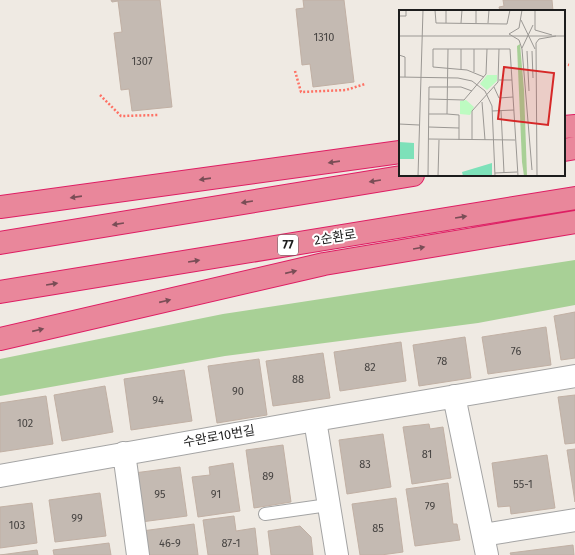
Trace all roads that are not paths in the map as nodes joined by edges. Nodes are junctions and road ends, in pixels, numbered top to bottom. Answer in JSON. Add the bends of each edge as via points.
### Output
{"nodes":[{"id":1,"x":575,"y":126,"type":"edge"},
{"id":2,"x":565,"y":127,"type":"edge"},
{"id":3,"x":575,"y":148,"type":"edge"},
{"id":4,"x":565,"y":150,"type":"edge"},
{"id":5,"x":399,"y":152,"type":"edge"},
{"id":6,"x":408,"y":176,"type":"edge"},
{"id":7,"x":575,"y":198,"type":"edge"},
{"id":8,"x":0,"y":207,"type":"edge"},
{"id":9,"x":575,"y":222,"type":"edge"},
{"id":10,"x":0,"y":243,"type":"edge"},
{"id":11,"x":0,"y":292,"type":"edge"},
{"id":12,"x":0,"y":339,"type":"edge"},
{"id":13,"x":575,"y":376,"type":"edge"},
{"id":14,"x":454,"y":396,"type":"junction"},
{"id":15,"x":315,"y":420,"type":"junction"},
{"id":16,"x":124,"y":453,"type":"junction"},
{"id":17,"x":0,"y":476,"type":"edge"},
{"id":18,"x":328,"y":505,"type":"junction"},
{"id":19,"x":265,"y":514,"type":"dead end"},
{"id":20,"x":575,"y":520,"type":"edge"},
{"id":21,"x":485,"y":545,"type":"edge"},
{"id":22,"x":138,"y":555,"type":"edge"},
{"id":23,"x":337,"y":555,"type":"edge"}],
"edges":[{"from":1,"to":2,"type":"highway"},
{"from":3,"to":4,"type":"highway"},
{"from":5,"to":8,"type":"highway","one_way":true},
{"from":6,"to":10,"type":"highway","one_way":true},
{"from":11,"to":7,"type":"highway","name":"2순환로","number":"77","one_way":true},
{"from":12,"to":9,"type":"highway","one_way":true,"via":[[324,264]]},
{"from":13,"to":14,"type":"street","name":"수완로10번길"},
{"from":14,"to":15,"type":"street","name":"수완로10번길"},
{"from":14,"to":21,"type":"street"},
{"from":15,"to":16,"type":"street","name":"수완로10번길"},
{"from":15,"to":18,"type":"street"},
{"from":16,"to":17,"type":"street","name":"수완로10번길"},
{"from":16,"to":22,"type":"street"},
{"from":18,"to":19,"type":"lane"},
{"from":18,"to":23,"type":"street"},
{"from":20,"to":21,"type":"street"}]}
